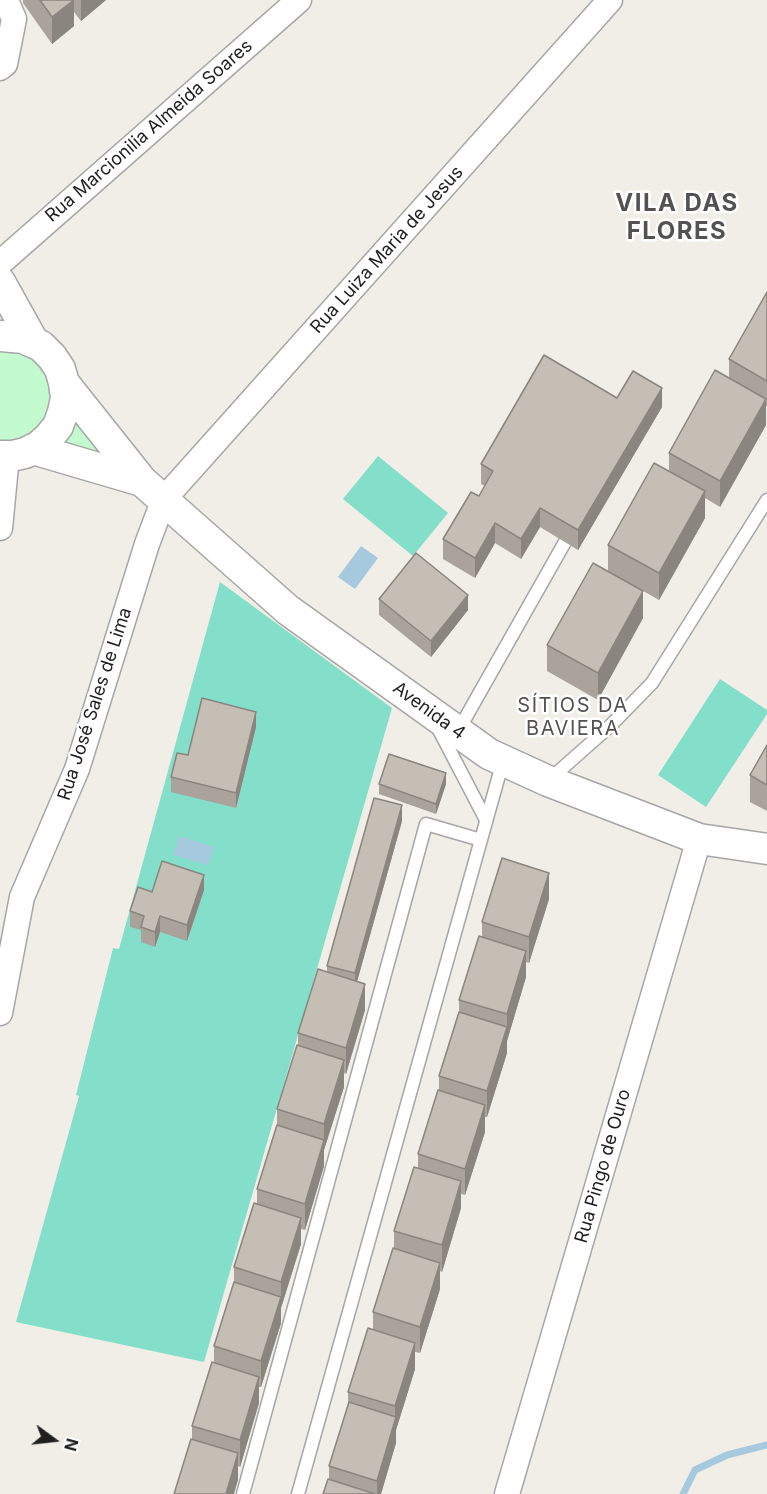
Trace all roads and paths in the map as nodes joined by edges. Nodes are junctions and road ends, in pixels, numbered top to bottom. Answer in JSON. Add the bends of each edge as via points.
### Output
{"nodes":[{"id":1,"x":6,"y":0,"type":"edge"},
{"id":2,"x":298,"y":0,"type":"edge"},
{"id":3,"x":610,"y":0,"type":"edge"},
{"id":4,"x":0,"y":68,"type":"edge"},
{"id":5,"x":0,"y":263,"type":"edge"},
{"id":6,"x":0,"y":282,"type":"edge"},
{"id":7,"x":0,"y":336,"type":"edge"},
{"id":8,"x":34,"y":343,"type":"junction"},
{"id":9,"x":64,"y":383,"type":"junction"},
{"id":10,"x":13,"y":454,"type":"edge"},
{"id":11,"x":153,"y":490,"type":"junction"},
{"id":12,"x":767,"y":500,"type":"edge"},
{"id":13,"x":0,"y":528,"type":"edge"},
{"id":14,"x":565,"y":542,"type":"edge"},
{"id":15,"x":430,"y":712,"type":"junction"},
{"id":16,"x":458,"y":732,"type":"junction"},
{"id":17,"x":503,"y":761,"type":"junction"},
{"id":18,"x":548,"y":781,"type":"junction"},
{"id":19,"x":486,"y":820,"type":"junction"},
{"id":20,"x":699,"y":839,"type":"junction"},
{"id":21,"x":481,"y":840,"type":"junction"},
{"id":22,"x":767,"y":849,"type":"edge"},
{"id":23,"x":0,"y":1013,"type":"edge"},
{"id":24,"x":243,"y":1494,"type":"edge"},
{"id":25,"x":298,"y":1494,"type":"edge"},
{"id":26,"x":507,"y":1494,"type":"edge"}],
"edges":[{"from":1,"to":4,"type":"street","via":[[14,19],[5,64]]},
{"from":2,"to":5,"type":"street","name":"Rua Marcionilia Almeida Soares"},
{"from":3,"to":11,"type":"street","name":"Rua Luiza Maria de Jesus"},
{"from":6,"to":8,"type":"street"},
{"from":7,"to":8,"type":"street"},
{"from":8,"to":9,"type":"street","via":[[52,357]]},
{"from":9,"to":10,"type":"street","via":[[66,398],[58,426],[49,437]]},
{"from":9,"to":11,"type":"street","name":"Avenida 4"},
{"from":10,"to":11,"type":"street","name":"Avenida 4"},
{"from":10,"to":13,"type":"street"},
{"from":11,"to":15,"type":"street","name":"Avenida 4","via":[[288,610]]},
{"from":11,"to":23,"type":"street","name":"Rua José Sales de Lima","via":[[147,544],[77,769],[22,897]]},
{"from":12,"to":18,"type":"lane","via":[[652,683]]},
{"from":14,"to":16,"type":"lane"},
{"from":15,"to":16,"type":"street","name":"Avenida 4"},
{"from":15,"to":19,"type":"lane"},
{"from":16,"to":17,"type":"street","name":"Avenida 4"},
{"from":17,"to":18,"type":"street","name":"Avenida 4"},
{"from":17,"to":19,"type":"lane"},
{"from":18,"to":20,"type":"street","name":"Avenida 4"},
{"from":19,"to":21,"type":"lane"},
{"from":20,"to":22,"type":"street","name":"Avenida 4"},
{"from":20,"to":26,"type":"street","name":"Rua Pingo de Ouro"},
{"from":21,"to":24,"type":"lane","via":[[426,824]]},
{"from":21,"to":25,"type":"lane"}]}
